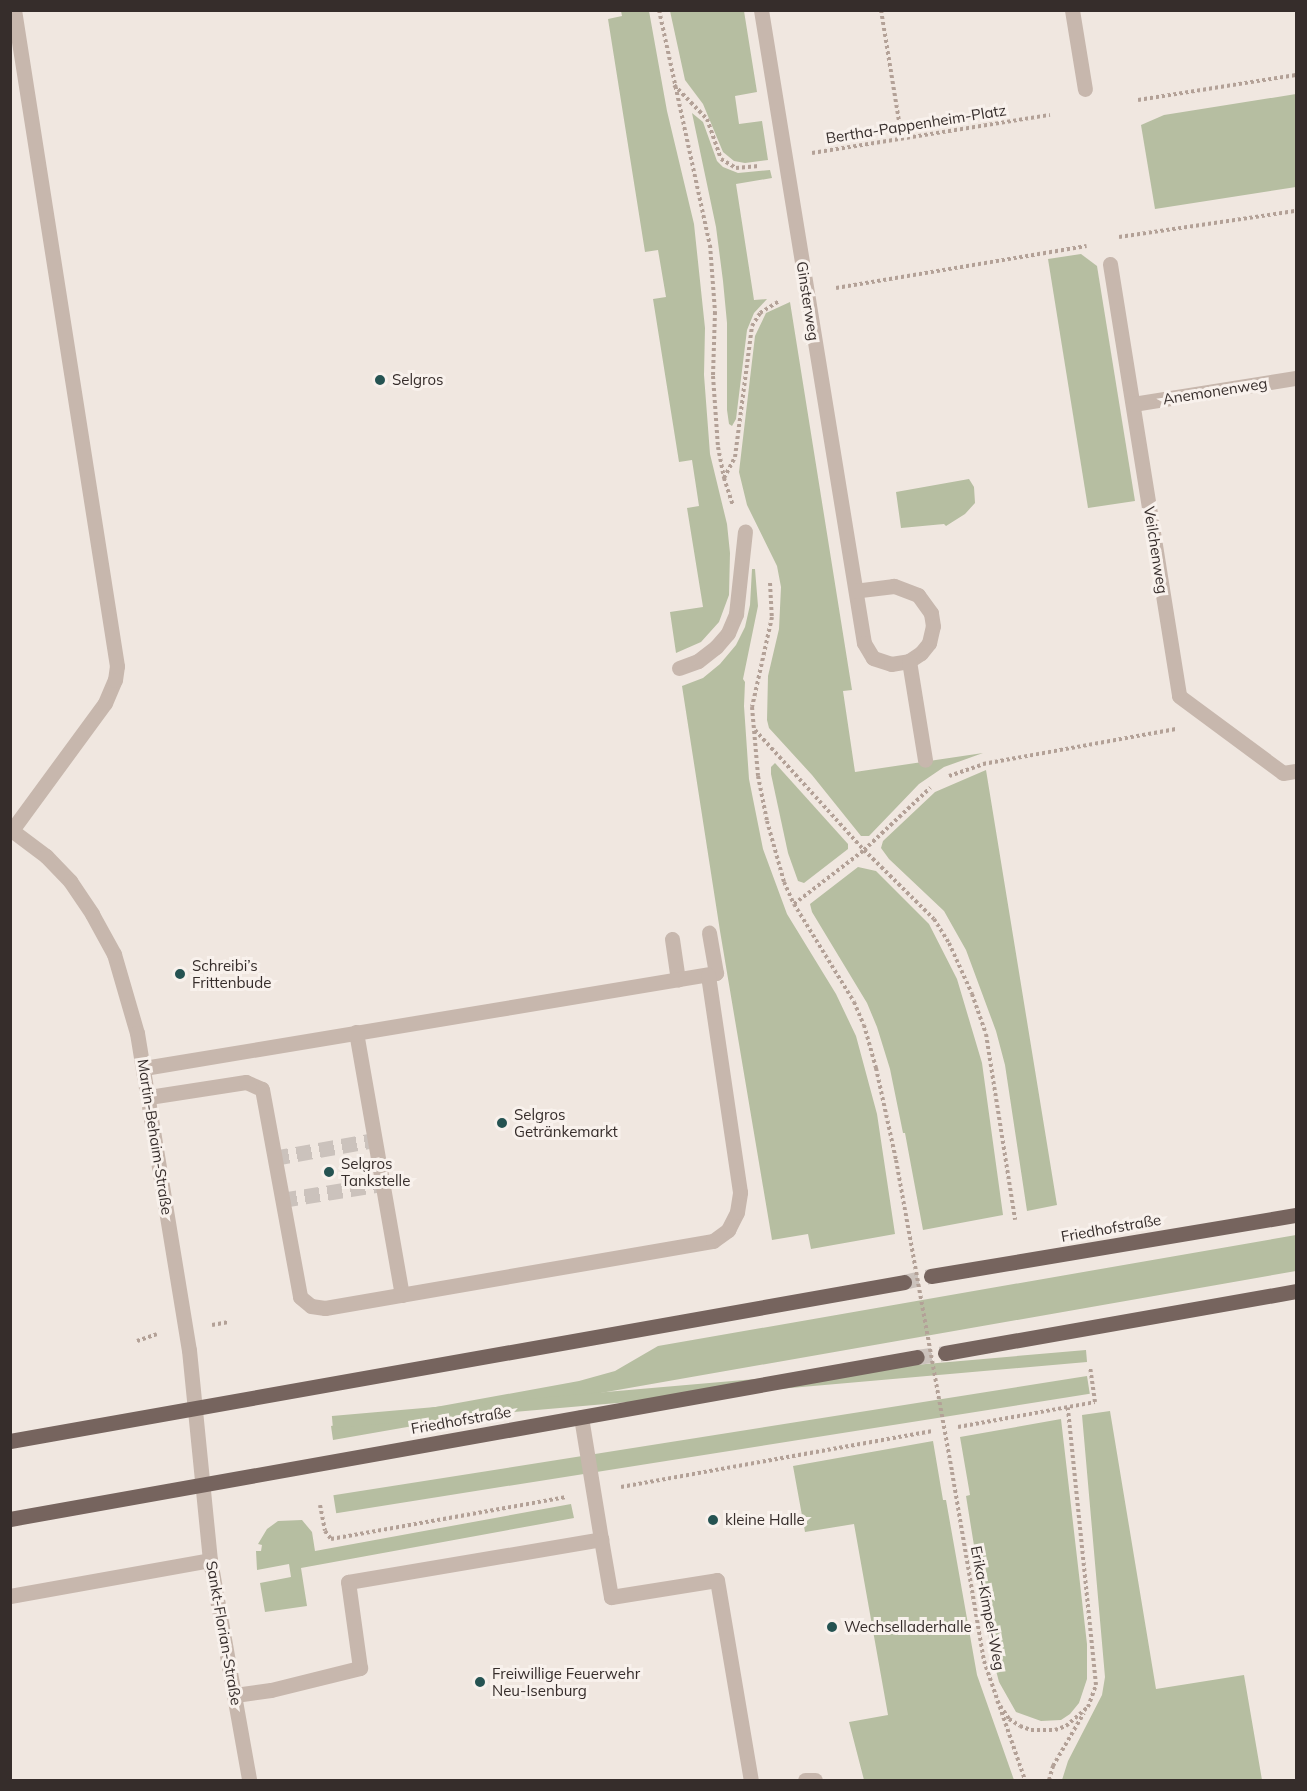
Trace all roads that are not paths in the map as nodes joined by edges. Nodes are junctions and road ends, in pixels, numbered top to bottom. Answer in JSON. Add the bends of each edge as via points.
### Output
{"nodes":[{"id":1,"x":14,"y":10,"type":"edge"},
{"id":2,"x":761,"y":10,"type":"edge"},
{"id":3,"x":1072,"y":10,"type":"edge"},
{"id":4,"x":1085,"y":89,"type":"dead end"},
{"id":5,"x":1110,"y":264,"type":"dead end"},
{"id":6,"x":1296,"y":378,"type":"edge"},
{"id":7,"x":1133,"y":404,"type":"junction"},
{"id":8,"x":745,"y":531,"type":"dead end"},
{"id":9,"x":856,"y":591,"type":"junction"},
{"id":10,"x":909,"y":661,"type":"junction"},
{"id":11,"x":679,"y":668,"type":"dead end"},
{"id":12,"x":925,"y":760,"type":"dead end"},
{"id":13,"x":1296,"y":771,"type":"edge"},
{"id":14,"x":11,"y":830,"type":"edge"},
{"id":15,"x":709,"y":933,"type":"dead end"},
{"id":16,"x":672,"y":939,"type":"dead end"},
{"id":17,"x":708,"y":975,"type":"junction"},
{"id":18,"x":678,"y":980,"type":"junction"},
{"id":19,"x":356,"y":1032,"type":"junction"},
{"id":20,"x":144,"y":1068,"type":"junction"},
{"id":21,"x":149,"y":1097,"type":"junction"},
{"id":22,"x":1296,"y":1215,"type":"edge"},
{"id":23,"x":931,"y":1276,"type":"tunnel mouth"},
{"id":24,"x":904,"y":1282,"type":"tunnel mouth"},
{"id":25,"x":1296,"y":1291,"type":"edge"},
{"id":26,"x":402,"y":1295,"type":"junction"},
{"id":27,"x":945,"y":1353,"type":"tunnel mouth"},
{"id":28,"x":918,"y":1357,"type":"tunnel mouth"},
{"id":29,"x":196,"y":1408,"type":"junction"},
{"id":30,"x":580,"y":1417,"type":"junction"},
{"id":31,"x":10,"y":1441,"type":"edge"},
{"id":32,"x":203,"y":1485,"type":"junction"},
{"id":33,"x":10,"y":1519,"type":"edge"},
{"id":34,"x":601,"y":1539,"type":"junction"},
{"id":35,"x":210,"y":1560,"type":"junction"},
{"id":36,"x":10,"y":1596,"type":"edge"},
{"id":37,"x":235,"y":1695,"type":"junction"},
{"id":38,"x":249,"y":1780,"type":"edge"},
{"id":39,"x":751,"y":1780,"type":"edge"},
{"id":40,"x":805,"y":1780,"type":"edge"},
{"id":41,"x":815,"y":1780,"type":"edge"}],
"edges":[{"from":1,"to":14,"type":"street","via":[[117,666],[105,703],[89,728]]},
{"from":2,"to":9,"type":"street","name":"Ginsterweg"},
{"from":3,"to":4,"type":"street"},
{"from":5,"to":7,"type":"street","name":"Veilchenweg"},
{"from":6,"to":7,"type":"street","name":"Anemonenweg"},
{"from":7,"to":13,"type":"street","name":"Veilchenweg","via":[[1179,696],[1283,774]]},
{"from":8,"to":11,"type":"street","via":[[736,614],[728,633],[698,661]]},
{"from":9,"to":10,"type":"street","name":"Ginsterweg","via":[[867,651],[881,662]]},
{"from":9,"to":10,"type":"street","via":[[894,586],[918,595],[927,604],[932,634],[921,653]]},
{"from":10,"to":12,"type":"street"},
{"from":14,"to":20,"type":"street","name":"Martin-Behaim-Straße","via":[[46,856],[70,881],[92,914],[114,954],[129,999]]},
{"from":15,"to":17,"type":"street","via":[[716,973]]},
{"from":16,"to":18,"type":"street"},
{"from":17,"to":18,"type":"street"},
{"from":17,"to":26,"type":"street","via":[[740,1191],[737,1212],[728,1230],[713,1241]]},
{"from":18,"to":19,"type":"street"},
{"from":19,"to":20,"type":"street"},
{"from":19,"to":26,"type":"street"},
{"from":20,"to":21,"type":"street","name":"Martin-Behaim-Straße"},
{"from":21,"to":26,"type":"street","via":[[246,1082],[262,1089],[300,1297],[311,1306],[325,1308]]},
{"from":21,"to":29,"type":"street","name":"Martin-Behaim-Straße"},
{"from":22,"to":23,"type":"main road","name":"Friedhofstraße"},
{"from":24,"to":29,"type":"main road"},
{"from":25,"to":27,"type":"main road"},
{"from":28,"to":30,"type":"main road","name":"Friedhofstraße"},
{"from":29,"to":31,"type":"main road"},
{"from":29,"to":32,"type":"street","name":"Martin-Behaim-Straße"},
{"from":30,"to":32,"type":"main road","name":"Friedhofstraße"},
{"from":30,"to":34,"type":"street"},
{"from":32,"to":33,"type":"main road","name":"Friedhofstraße"},
{"from":32,"to":35,"type":"street","name":"Sankt-Florian-Straße"},
{"from":34,"to":37,"type":"street","via":[[348,1582],[360,1668]]},
{"from":34,"to":39,"type":"street","via":[[611,1597],[717,1580]]},
{"from":35,"to":36,"type":"street"},
{"from":35,"to":37,"type":"street","name":"Sankt-Florian-Straße"},
{"from":37,"to":38,"type":"street","name":"Sankt-Florian-Straße"},
{"from":40,"to":41,"type":"street"}]}
